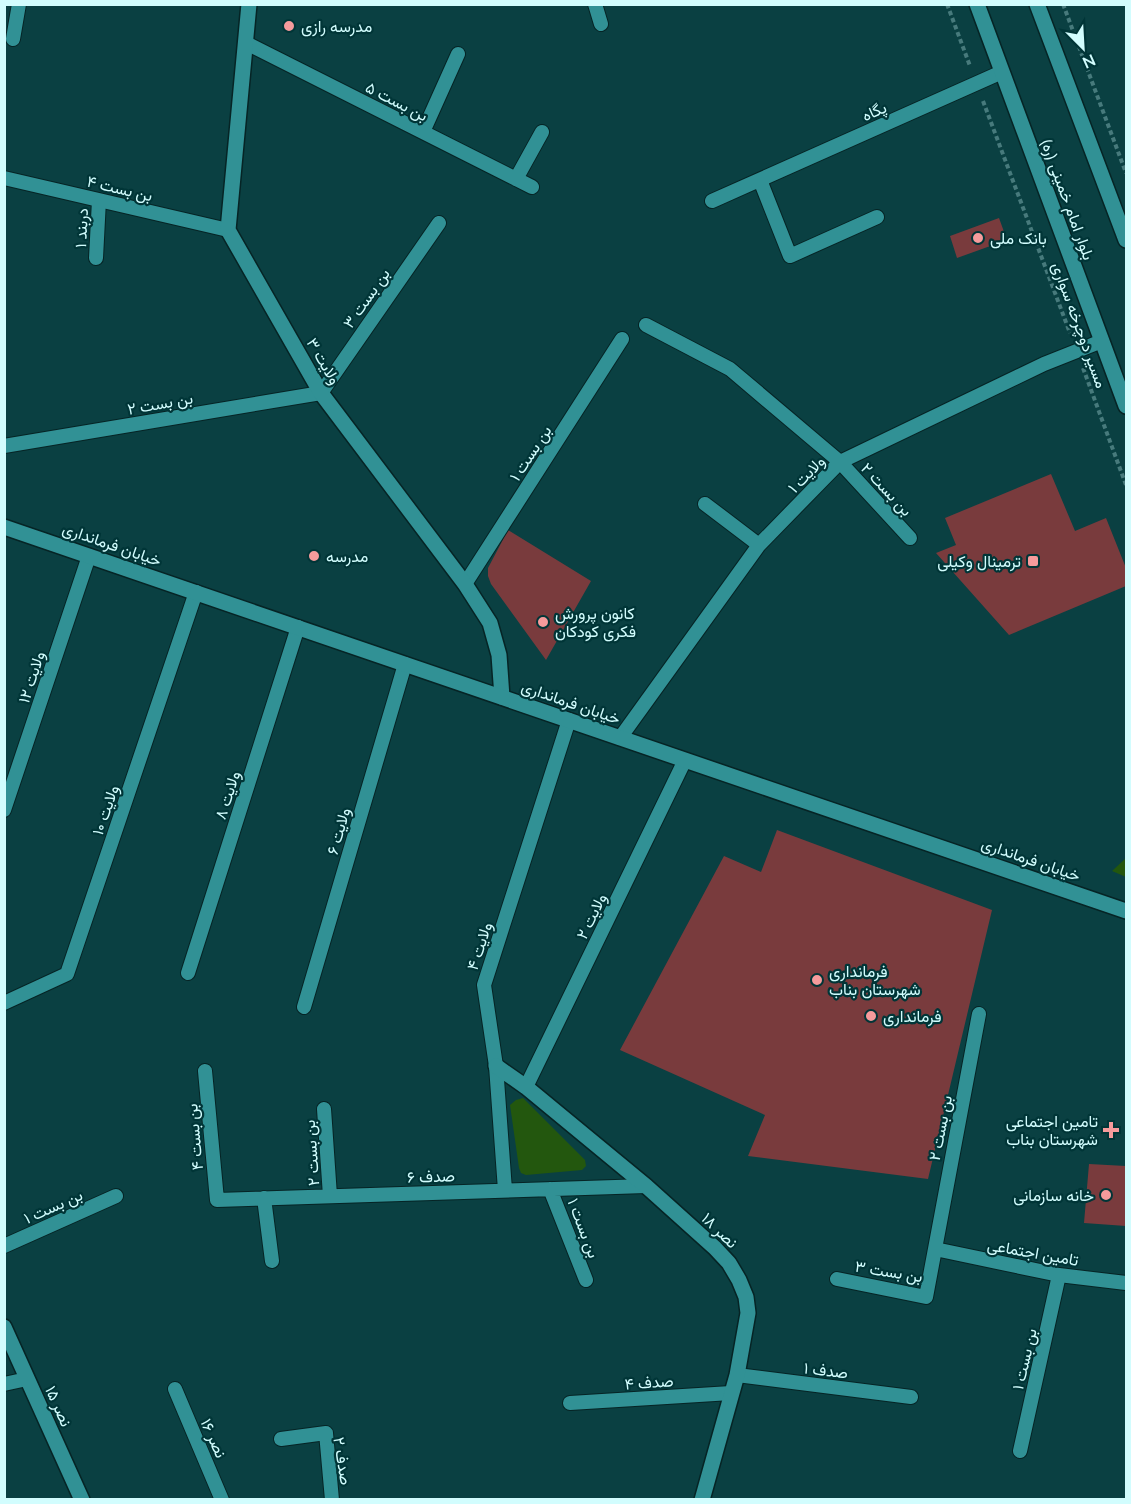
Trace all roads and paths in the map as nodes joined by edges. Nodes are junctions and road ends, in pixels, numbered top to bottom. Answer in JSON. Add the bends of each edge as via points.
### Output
{"nodes":[{"id":1,"x":19,"y":4,"type":"edge"},
{"id":2,"x":249,"y":4,"type":"edge"},
{"id":3,"x":595,"y":4,"type":"edge"},
{"id":4,"x":947,"y":4,"type":"edge"},
{"id":5,"x":976,"y":4,"type":"edge"},
{"id":6,"x":1037,"y":4,"type":"edge"},
{"id":7,"x":1063,"y":4,"type":"edge"},
{"id":8,"x":601,"y":24,"type":"dead end"},
{"id":9,"x":13,"y":39,"type":"dead end"},
{"id":10,"x":246,"y":44,"type":"junction"},
{"id":11,"x":458,"y":54,"type":"dead end"},
{"id":12,"x":1002,"y":72,"type":"junction"},
{"id":13,"x":976,"y":83,"type":"junction"},
{"id":14,"x":423,"y":132,"type":"junction"},
{"id":15,"x":542,"y":132,"type":"dead end"},
{"id":16,"x":1126,"y":173,"type":"edge"},
{"id":17,"x":4,"y":178,"type":"edge"},
{"id":18,"x":516,"y":179,"type":"junction"},
{"id":19,"x":760,"y":180,"type":"junction"},
{"id":20,"x":532,"y":187,"type":"dead end"},
{"id":21,"x":99,"y":200,"type":"junction"},
{"id":22,"x":712,"y":201,"type":"dead end"},
{"id":23,"x":877,"y":218,"type":"dead end"},
{"id":24,"x":439,"y":223,"type":"dead end"},
{"id":25,"x":228,"y":230,"type":"junction"},
{"id":26,"x":1126,"y":240,"type":"edge"},
{"id":27,"x":96,"y":258,"type":"dead end"},
{"id":28,"x":646,"y":325,"type":"dead end"},
{"id":29,"x":622,"y":339,"type":"dead end"},
{"id":30,"x":1102,"y":340,"type":"junction"},
{"id":31,"x":1076,"y":350,"type":"junction"},
{"id":32,"x":321,"y":393,"type":"junction"},
{"id":33,"x":1126,"y":406,"type":"edge"},
{"id":34,"x":4,"y":446,"type":"edge"},
{"id":35,"x":840,"y":462,"type":"junction"},
{"id":36,"x":1126,"y":485,"type":"edge"},
{"id":37,"x":705,"y":504,"type":"dead end"},
{"id":38,"x":4,"y":526,"type":"edge"},
{"id":39,"x":910,"y":538,"type":"dead end"},
{"id":40,"x":759,"y":545,"type":"junction"},
{"id":41,"x":89,"y":555,"type":"junction"},
{"id":42,"x":465,"y":584,"type":"junction"},
{"id":43,"x":196,"y":592,"type":"junction"},
{"id":44,"x":298,"y":627,"type":"junction"},
{"id":45,"x":405,"y":664,"type":"junction"},
{"id":46,"x":502,"y":697,"type":"junction"},
{"id":47,"x":569,"y":720,"type":"junction"},
{"id":48,"x":620,"y":738,"type":"junction"},
{"id":49,"x":685,"y":760,"type":"junction"},
{"id":50,"x":4,"y":810,"type":"edge"},
{"id":51,"x":1126,"y":911,"type":"edge"},
{"id":52,"x":188,"y":973,"type":"dead end"},
{"id":53,"x":4,"y":1003,"type":"edge"},
{"id":54,"x":304,"y":1007,"type":"dead end"},
{"id":55,"x":979,"y":1014,"type":"dead end"},
{"id":56,"x":496,"y":1066,"type":"junction"},
{"id":57,"x":205,"y":1071,"type":"dead end"},
{"id":58,"x":526,"y":1086,"type":"junction"},
{"id":59,"x":324,"y":1108,"type":"dead end"},
{"id":60,"x":646,"y":1186,"type":"junction"},
{"id":61,"x":550,"y":1189,"type":"junction"},
{"id":62,"x":505,"y":1190,"type":"junction"},
{"id":63,"x":116,"y":1196,"type":"dead end"},
{"id":64,"x":330,"y":1196,"type":"junction"},
{"id":65,"x":264,"y":1198,"type":"junction"},
{"id":66,"x":217,"y":1200,"type":"joint"},
{"id":67,"x":4,"y":1246,"type":"edge"},
{"id":68,"x":935,"y":1249,"type":"junction"},
{"id":69,"x":272,"y":1262,"type":"dead end"},
{"id":70,"x":1059,"y":1275,"type":"junction"},
{"id":71,"x":837,"y":1279,"type":"dead end"},
{"id":72,"x":586,"y":1280,"type":"dead end"},
{"id":73,"x":1126,"y":1283,"type":"edge"},
{"id":74,"x":4,"y":1327,"type":"edge"},
{"id":75,"x":737,"y":1375,"type":"junction"},
{"id":76,"x":27,"y":1379,"type":"junction"},
{"id":77,"x":4,"y":1384,"type":"edge"},
{"id":78,"x":175,"y":1389,"type":"dead end"},
{"id":79,"x":730,"y":1393,"type":"junction"},
{"id":80,"x":910,"y":1397,"type":"dead end"},
{"id":81,"x":570,"y":1403,"type":"dead end"},
{"id":82,"x":281,"y":1439,"type":"dead end"},
{"id":83,"x":1020,"y":1450,"type":"dead end"},
{"id":84,"x":82,"y":1500,"type":"edge"},
{"id":85,"x":222,"y":1500,"type":"edge"},
{"id":86,"x":332,"y":1500,"type":"edge"},
{"id":87,"x":702,"y":1500,"type":"edge"}],
"edges":[{"from":1,"to":9,"type":"lane"},
{"from":2,"to":10,"type":"main road"},
{"from":3,"to":8,"type":"lane"},
{"from":4,"to":13,"type":"path","name":"مسیر دوچرخه سواری"},
{"from":5,"to":12,"type":"main road","name":"بلوار امام خمینی (ره)"},
{"from":6,"to":26,"type":"main road"},
{"from":7,"to":16,"type":"path"},
{"from":10,"to":14,"type":"lane","name":"بن بست ۵"},
{"from":10,"to":25,"type":"main road"},
{"from":11,"to":14,"type":"lane"},
{"from":12,"to":13,"type":"lane","name":"پگاه"},
{"from":12,"to":30,"type":"main road","name":"بلوار امام خمینی (ره)"},
{"from":13,"to":19,"type":"lane","name":"پگاه"},
{"from":13,"to":31,"type":"path","name":"مسیر دوچرخه سواری"},
{"from":14,"to":18,"type":"lane","name":"بن بست ۵"},
{"from":15,"to":18,"type":"lane"},
{"from":17,"to":21,"type":"lane","name":"بن بست ۴"},
{"from":18,"to":20,"type":"lane","name":"بن بست ۵"},
{"from":19,"to":22,"type":"lane","name":"پگاه"},
{"from":19,"to":23,"type":"lane","via":[[790,256]]},
{"from":21,"to":25,"type":"lane","name":"بن بست ۴"},
{"from":21,"to":27,"type":"lane","name":"دربند ۱"},
{"from":24,"to":32,"type":"lane","name":"بن بست ۳"},
{"from":25,"to":32,"type":"main road","name":"ولایت ۳"},
{"from":28,"to":35,"type":"lane","via":[[730,369]]},
{"from":29,"to":42,"type":"lane","name":"بن بست ۱"},
{"from":30,"to":31,"type":"lane","name":"ولایت ۱"},
{"from":30,"to":33,"type":"main road","name":"بلوار امام خمینی (ره)"},
{"from":31,"to":35,"type":"lane","name":"ولایت ۱"},
{"from":31,"to":36,"type":"path","name":"مسیر دوچرخه سواری"},
{"from":32,"to":34,"type":"lane","name":"بن بست ۲"},
{"from":32,"to":42,"type":"main road","name":"ولایت ۳"},
{"from":35,"to":39,"type":"lane","name":"بن بست ۲"},
{"from":35,"to":40,"type":"lane","name":"ولایت ۱"},
{"from":37,"to":40,"type":"lane"},
{"from":38,"to":41,"type":"main road","name":"خیابان فرمانداری"},
{"from":40,"to":48,"type":"lane","name":"ولایت ۱"},
{"from":41,"to":43,"type":"main road","name":"خیابان فرمانداری"},
{"from":41,"to":50,"type":"lane","name":"ولایت ۱۲"},
{"from":42,"to":46,"type":"main road","name":"ولایت ۳","via":[[493,631]]},
{"from":43,"to":44,"type":"main road","name":"خیابان فرمانداری"},
{"from":43,"to":53,"type":"lane","name":"ولایت ۱۰","via":[[67,974]]},
{"from":44,"to":45,"type":"main road","name":"خیابان فرمانداری"},
{"from":44,"to":52,"type":"lane","name":"ولایت ۸"},
{"from":45,"to":46,"type":"main road","name":"خیابان فرمانداری"},
{"from":45,"to":54,"type":"lane","name":"ولایت ۶"},
{"from":46,"to":47,"type":"main road","name":"خیابان فرمانداری"},
{"from":47,"to":48,"type":"main road","name":"خیابان فرمانداری"},
{"from":47,"to":56,"type":"lane","name":"ولایت ۴","via":[[484,985]]},
{"from":48,"to":49,"type":"main road","name":"خیابان فرمانداری"},
{"from":49,"to":51,"type":"main road","name":"خیابان فرمانداری"},
{"from":49,"to":58,"type":"lane","name":"ولایت ۲"},
{"from":55,"to":68,"type":"lane","name":"بن بست ۲"},
{"from":56,"to":58,"type":"main road","name":"نصر ۱۸"},
{"from":56,"to":62,"type":"lane","name":"ولایت ۴"},
{"from":57,"to":66,"type":"lane","name":"بن بست ۴"},
{"from":58,"to":60,"type":"main road","name":"نصر ۱۸"},
{"from":59,"to":64,"type":"lane","name":"بن بست ۲"},
{"from":60,"to":61,"type":"lane","name":"صدف ۶"},
{"from":60,"to":75,"type":"main road","name":"نصر ۱۸","via":[[715,1248],[739,1280],[748,1313]]},
{"from":61,"to":62,"type":"lane","name":"صدف ۶"},
{"from":61,"to":72,"type":"lane","name":"بن بست ۱"},
{"from":62,"to":64,"type":"lane","name":"صدف ۶"},
{"from":63,"to":67,"type":"lane","name":"بن بست ۱"},
{"from":64,"to":65,"type":"lane","name":"صدف ۶"},
{"from":65,"to":66,"type":"lane","name":"صدف ۶"},
{"from":65,"to":69,"type":"lane"},
{"from":68,"to":70,"type":"lane","name":"تامین اجتماعی"},
{"from":68,"to":71,"type":"lane","name":"بن بست ۳","via":[[926,1297]]},
{"from":70,"to":73,"type":"lane","name":"تامین اجتماعی"},
{"from":70,"to":83,"type":"lane","name":"بن بست ۱"},
{"from":74,"to":76,"type":"main road","name":"نصر ۱۵"},
{"from":75,"to":79,"type":"main road","name":"نصر ۱۸"},
{"from":75,"to":80,"type":"lane","name":"صدف ۱"},
{"from":76,"to":77,"type":"lane"},
{"from":76,"to":84,"type":"main road","name":"نصر ۱۵"},
{"from":78,"to":85,"type":"lane","name":"نصر ۱۶"},
{"from":79,"to":81,"type":"lane","name":"صدف ۴"},
{"from":79,"to":87,"type":"main road","name":"نصر ۱۸"},
{"from":82,"to":86,"type":"lane","name":"صدف ۲","via":[[326,1433]]}]}
